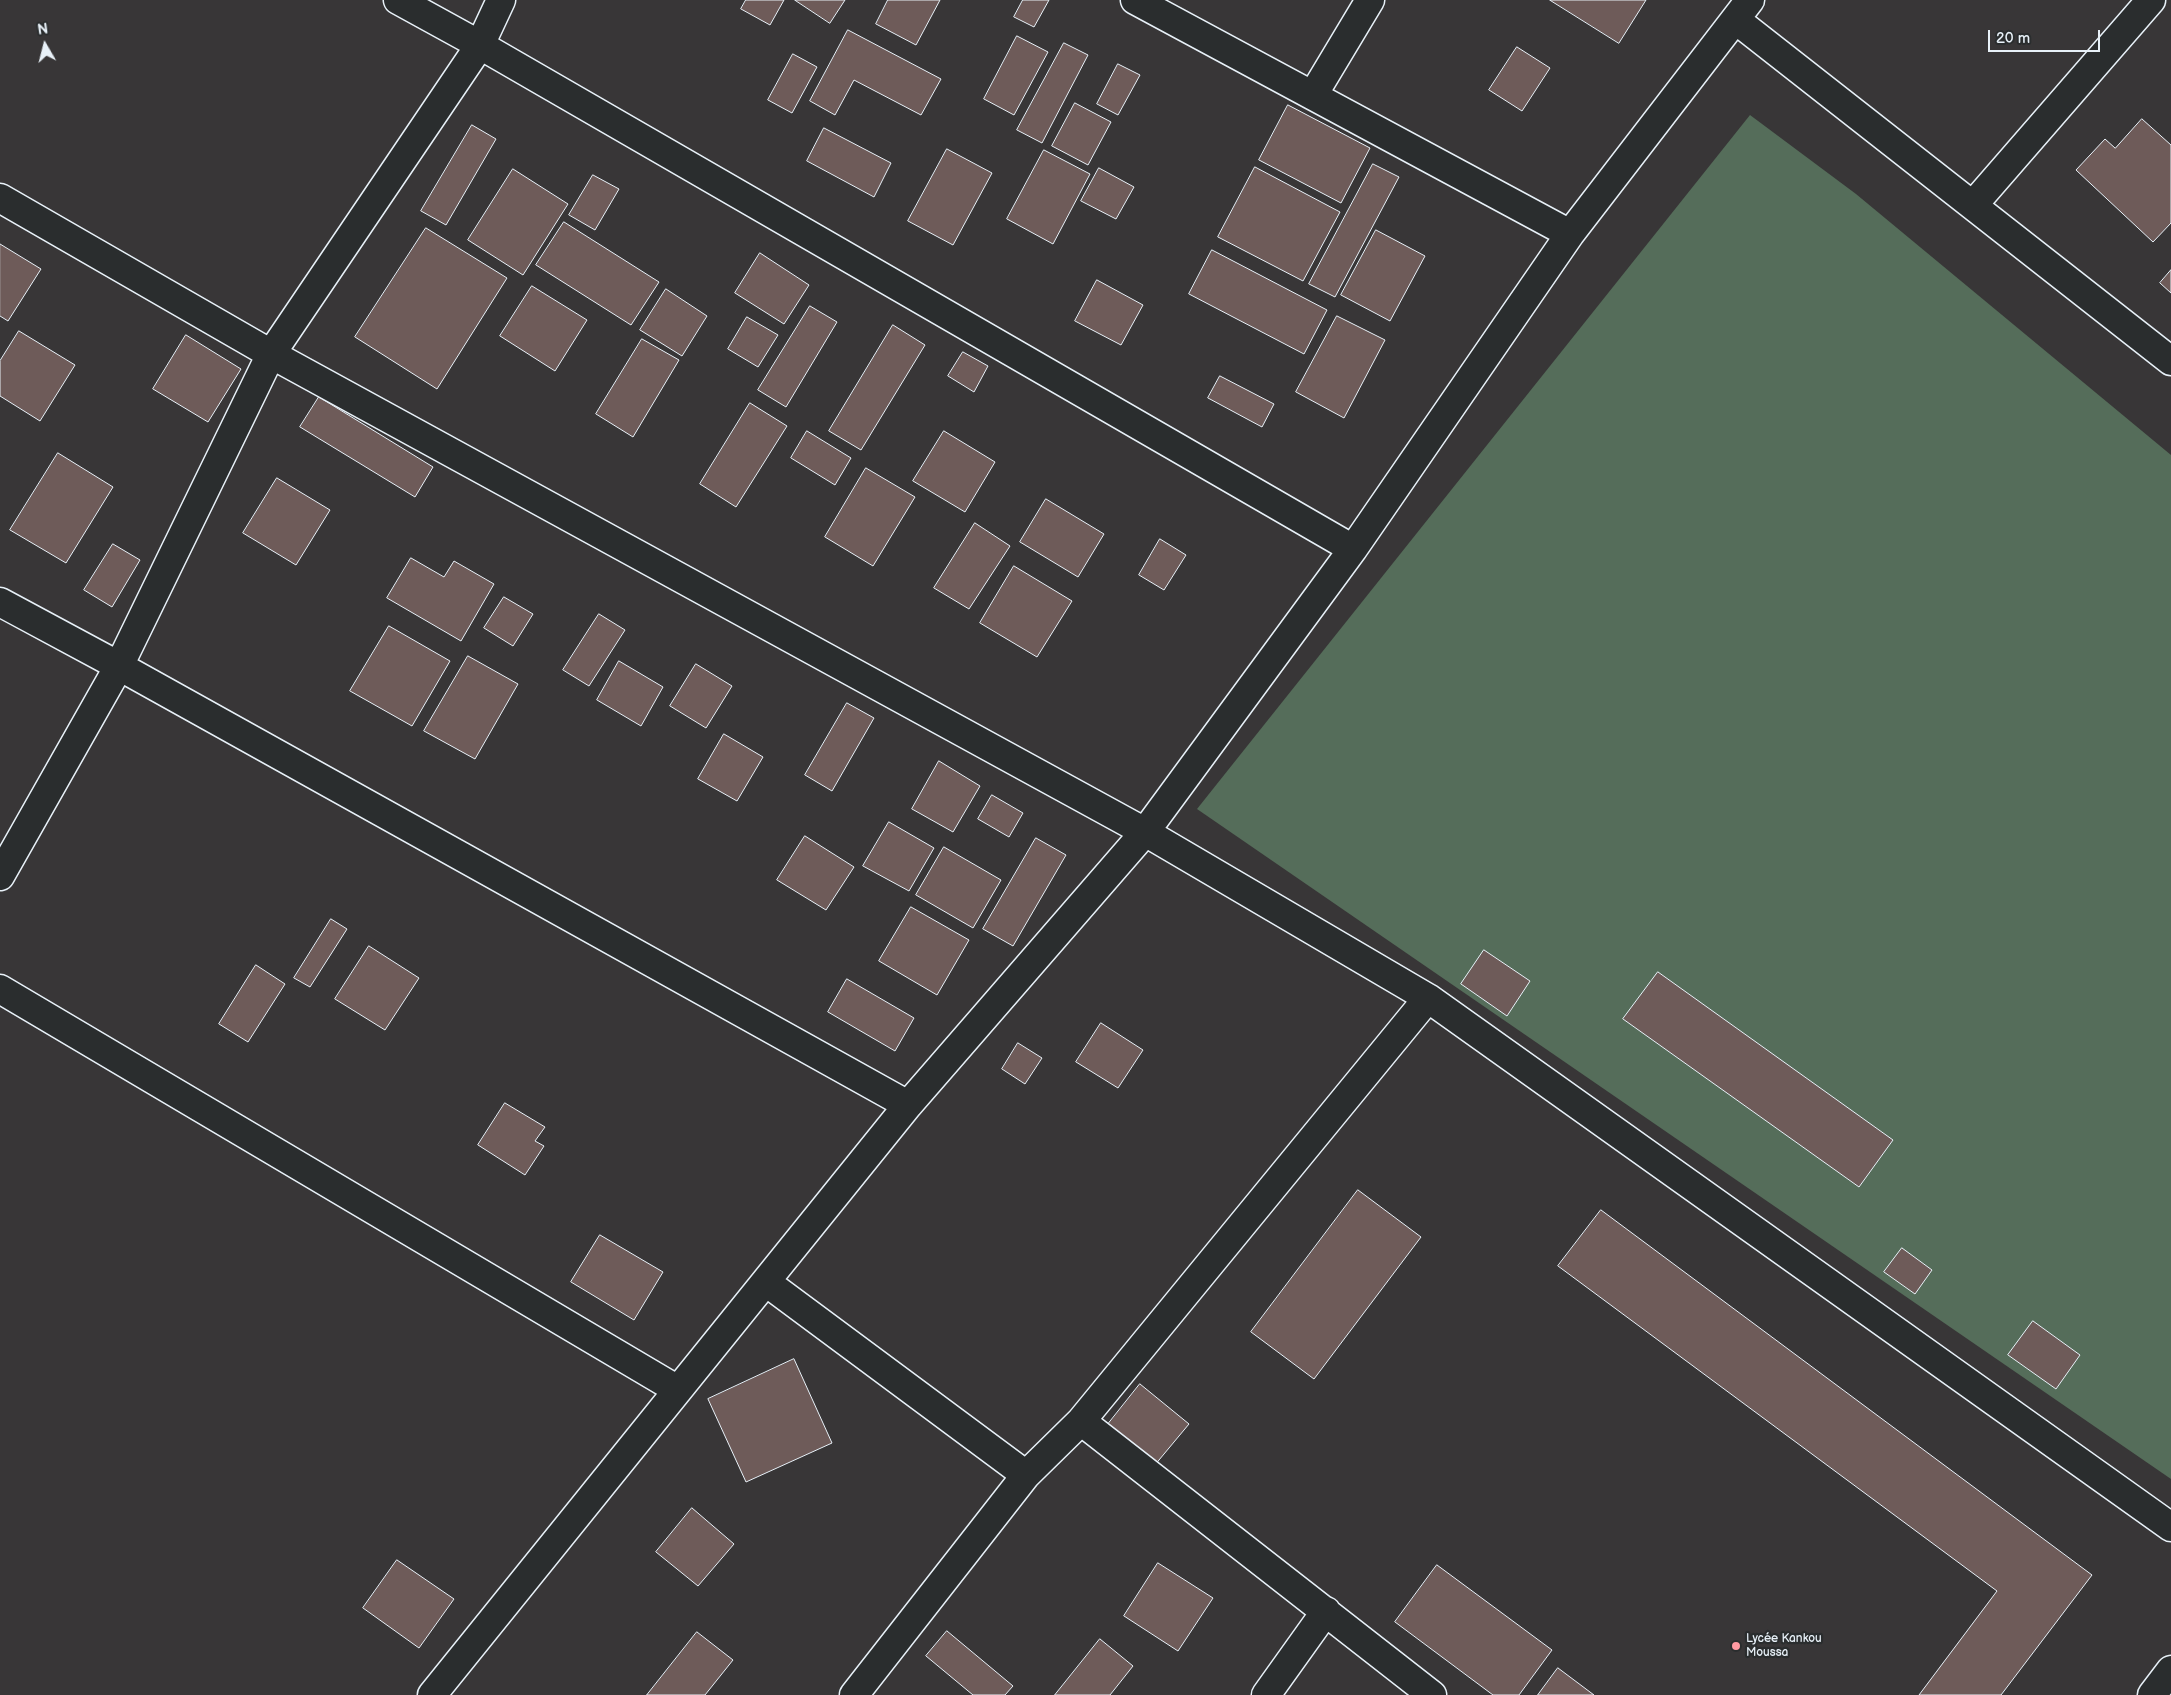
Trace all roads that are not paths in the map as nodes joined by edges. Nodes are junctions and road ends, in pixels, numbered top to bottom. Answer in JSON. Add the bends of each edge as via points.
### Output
{"nodes":[{"id":1,"x":398,"y":0,"type":"edge"},
{"id":2,"x":501,"y":0,"type":"edge"},
{"id":3,"x":1135,"y":0,"type":"edge"},
{"id":4,"x":1370,"y":0,"type":"edge"},
{"id":5,"x":2151,"y":0,"type":"edge"},
{"id":6,"x":1743,"y":10,"type":"edge"},
{"id":7,"x":480,"y":45,"type":"junction"},
{"id":8,"x":1313,"y":96,"type":"junction"},
{"id":9,"x":0,"y":198,"type":"edge"},
{"id":10,"x":1973,"y":206,"type":"junction"},
{"id":11,"x":1570,"y":234,"type":"junction"},
{"id":12,"x":270,"y":354,"type":"junction"},
{"id":13,"x":2171,"y":361,"type":"edge"},
{"id":14,"x":1353,"y":549,"type":"junction"},
{"id":15,"x":0,"y":602,"type":"edge"},
{"id":16,"x":119,"y":666,"type":"junction"},
{"id":17,"x":1145,"y":832,"type":"junction"},
{"id":18,"x":0,"y":876,"type":"edge"},
{"id":19,"x":0,"y":989,"type":"edge"},
{"id":20,"x":1428,"y":998,"type":"junction"},
{"id":21,"x":908,"y":1106,"type":"junction"},
{"id":22,"x":766,"y":1282,"type":"junction"},
{"id":23,"x":678,"y":1390,"type":"junction"},
{"id":24,"x":1081,"y":1421,"type":"junction"},
{"id":25,"x":1026,"y":1475,"type":"junction"},
{"id":26,"x":2171,"y":1527,"type":"edge"},
{"id":27,"x":1326,"y":1611,"type":"junction"},
{"id":28,"x":2171,"y":1670,"type":"edge"},
{"id":29,"x":432,"y":1695,"type":"edge"},
{"id":30,"x":854,"y":1695,"type":"edge"},
{"id":31,"x":1266,"y":1695,"type":"edge"},
{"id":32,"x":1432,"y":1695,"type":"edge"},
{"id":33,"x":2152,"y":1695,"type":"edge"}],
"edges":[{"from":1,"to":7,"type":"street"},
{"from":2,"to":7,"type":"street"},
{"from":3,"to":8,"type":"street"},
{"from":4,"to":8,"type":"street"},
{"from":5,"to":10,"type":"street"},
{"from":6,"to":10,"type":"street"},
{"from":6,"to":11,"type":"street"},
{"from":7,"to":12,"type":"street"},
{"from":7,"to":14,"type":"street"},
{"from":8,"to":11,"type":"street"},
{"from":9,"to":12,"type":"street"},
{"from":10,"to":13,"type":"street"},
{"from":11,"to":14,"type":"street"},
{"from":12,"to":16,"type":"street"},
{"from":12,"to":17,"type":"street"},
{"from":14,"to":17,"type":"street"},
{"from":15,"to":16,"type":"street"},
{"from":16,"to":18,"type":"street"},
{"from":16,"to":21,"type":"street"},
{"from":17,"to":20,"type":"street"},
{"from":17,"to":21,"type":"street"},
{"from":19,"to":23,"type":"street"},
{"from":20,"to":24,"type":"street"},
{"from":20,"to":26,"type":"street"},
{"from":21,"to":22,"type":"street"},
{"from":22,"to":23,"type":"street"},
{"from":22,"to":25,"type":"street"},
{"from":23,"to":29,"type":"street"},
{"from":24,"to":25,"type":"street"},
{"from":24,"to":27,"type":"street"},
{"from":25,"to":30,"type":"street"},
{"from":27,"to":31,"type":"street"},
{"from":27,"to":32,"type":"street"},
{"from":28,"to":33,"type":"street"}]}
